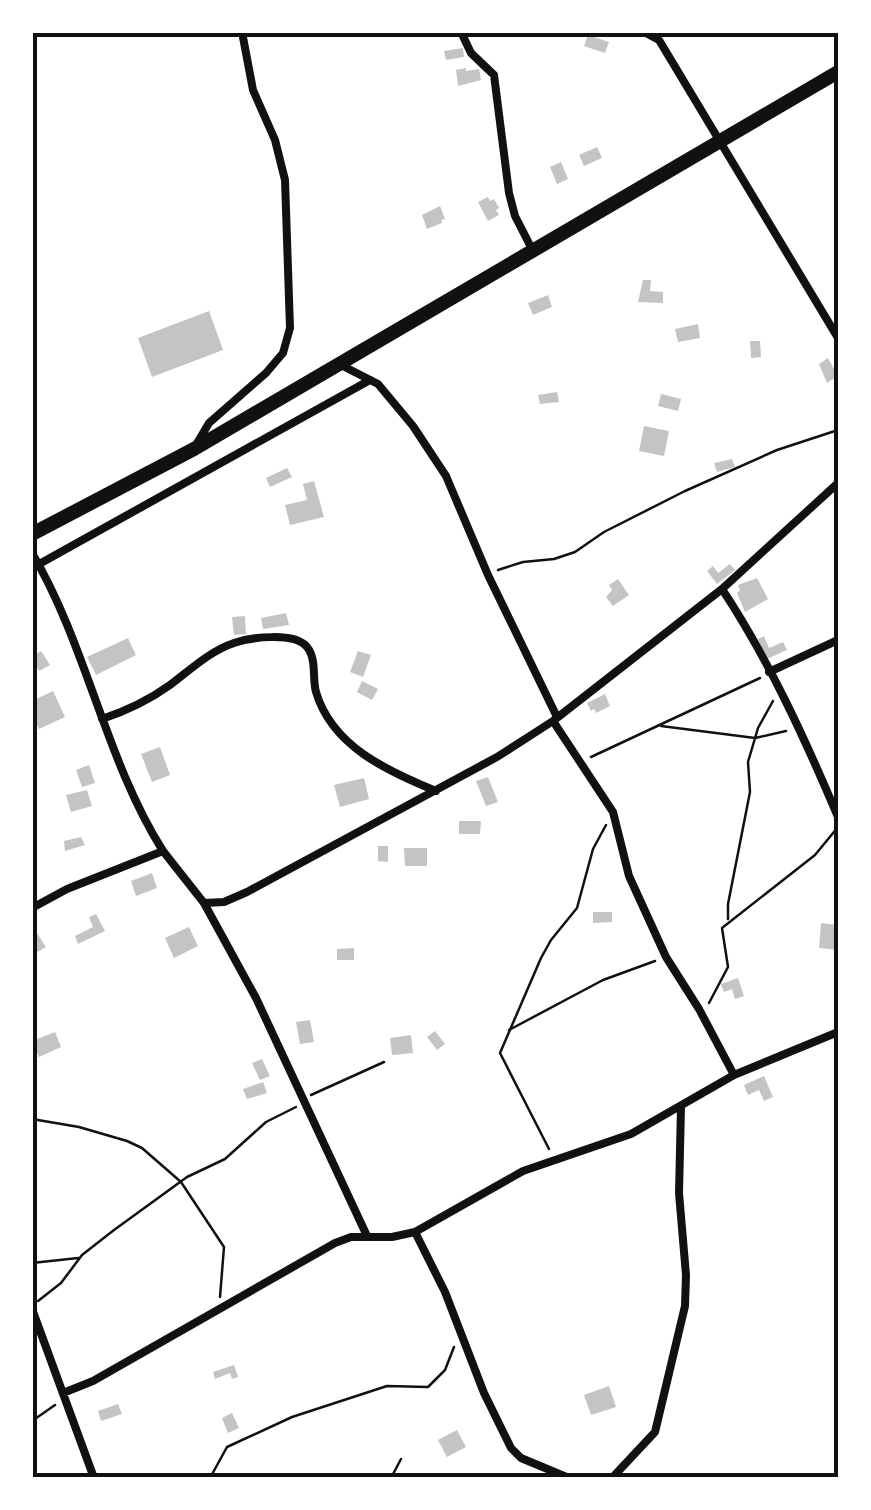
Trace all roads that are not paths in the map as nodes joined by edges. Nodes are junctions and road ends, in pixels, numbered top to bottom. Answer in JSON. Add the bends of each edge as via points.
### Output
{"nodes":[{"id":1,"x":242,"y":32,"type":"edge"},
{"id":2,"x":460,"y":32,"type":"edge"},
{"id":3,"x":644,"y":32,"type":"edge"},
{"id":4,"x":838,"y":72,"type":"edge"},
{"id":5,"x":720,"y":142,"type":"junction"},
{"id":6,"x":533,"y":251,"type":"junction"},
{"id":7,"x":838,"y":338,"type":"edge"},
{"id":8,"x":339,"y":364,"type":"junction"},
{"id":9,"x":370,"y":380,"type":"junction"},
{"id":10,"x":194,"y":449,"type":"junction"},
{"id":11,"x":838,"y":483,"type":"edge"},
{"id":12,"x":32,"y":534,"type":"edge"},
{"id":13,"x":32,"y":552,"type":"edge"},
{"id":14,"x":36,"y":566,"type":"edge"},
{"id":15,"x":722,"y":589,"type":"junction"},
{"id":16,"x":838,"y":640,"type":"edge"},
{"id":17,"x":769,"y":672,"type":"junction"},
{"id":18,"x":102,"y":719,"type":"junction"},
{"id":19,"x":556,"y":719,"type":"junction"},
{"id":20,"x":436,"y":791,"type":"junction"},
{"id":21,"x":838,"y":817,"type":"edge"},
{"id":22,"x":163,"y":852,"type":"junction"},
{"id":23,"x":224,"y":902,"type":"junction"},
{"id":24,"x":204,"y":903,"type":"junction"},
{"id":25,"x":32,"y":908,"type":"edge"},
{"id":26,"x":212,"y":919,"type":"junction"},
{"id":27,"x":838,"y":1032,"type":"edge"},
{"id":28,"x":734,"y":1075,"type":"junction"},
{"id":29,"x":682,"y":1107,"type":"junction"},
{"id":30,"x":415,"y":1232,"type":"junction"},
{"id":31,"x":367,"y":1236,"type":"junction"},
{"id":32,"x":32,"y":1307,"type":"edge"},
{"id":33,"x":64,"y":1396,"type":"junction"},
{"id":34,"x":94,"y":1478,"type":"edge"},
{"id":35,"x":569,"y":1478,"type":"edge"},
{"id":36,"x":612,"y":1478,"type":"edge"}],
"edges":[{"from":1,"to":10,"type":"street","via":[[253,90],[286,180],[290,328],[284,353],[208,424]]},
{"from":2,"to":6,"type":"street","via":[[494,75],[509,193]]},
{"from":3,"to":5,"type":"street","via":[[659,40]]},
{"from":4,"to":5,"type":"highway"},
{"from":5,"to":6,"type":"highway"},
{"from":5,"to":7,"type":"street"},
{"from":6,"to":8,"type":"highway"},
{"from":8,"to":9,"type":"street"},
{"from":8,"to":10,"type":"highway"},
{"from":9,"to":14,"type":"street"},
{"from":9,"to":19,"type":"street","via":[[413,426],[446,476]]},
{"from":10,"to":12,"type":"highway"},
{"from":11,"to":15,"type":"street"},
{"from":13,"to":14,"type":"street"},
{"from":14,"to":18,"type":"street"},
{"from":15,"to":17,"type":"street"},
{"from":15,"to":19,"type":"street"},
{"from":16,"to":17,"type":"street"},
{"from":17,"to":21,"type":"street"},
{"from":18,"to":20,"type":"street","via":[[148,700],[220,648],[292,638],[310,652],[322,709],[346,739],[388,771]]},
{"from":18,"to":22,"type":"street"},
{"from":19,"to":20,"type":"street"},
{"from":19,"to":28,"type":"street","via":[[614,812],[629,876]]},
{"from":20,"to":23,"type":"street"},
{"from":22,"to":24,"type":"street"},
{"from":22,"to":25,"type":"street"},
{"from":23,"to":24,"type":"street"},
{"from":23,"to":26,"type":"street"},
{"from":24,"to":26,"type":"street"},
{"from":26,"to":31,"type":"street"},
{"from":27,"to":28,"type":"street"},
{"from":28,"to":29,"type":"street"},
{"from":29,"to":30,"type":"street","via":[[491,1188]]},
{"from":29,"to":36,"type":"street","via":[[685,1306],[655,1432]]},
{"from":30,"to":31,"type":"street"},
{"from":30,"to":35,"type":"street","via":[[512,1448]]},
{"from":31,"to":33,"type":"street","via":[[335,1243]]},
{"from":32,"to":33,"type":"street"},
{"from":33,"to":34,"type":"street"}]}
